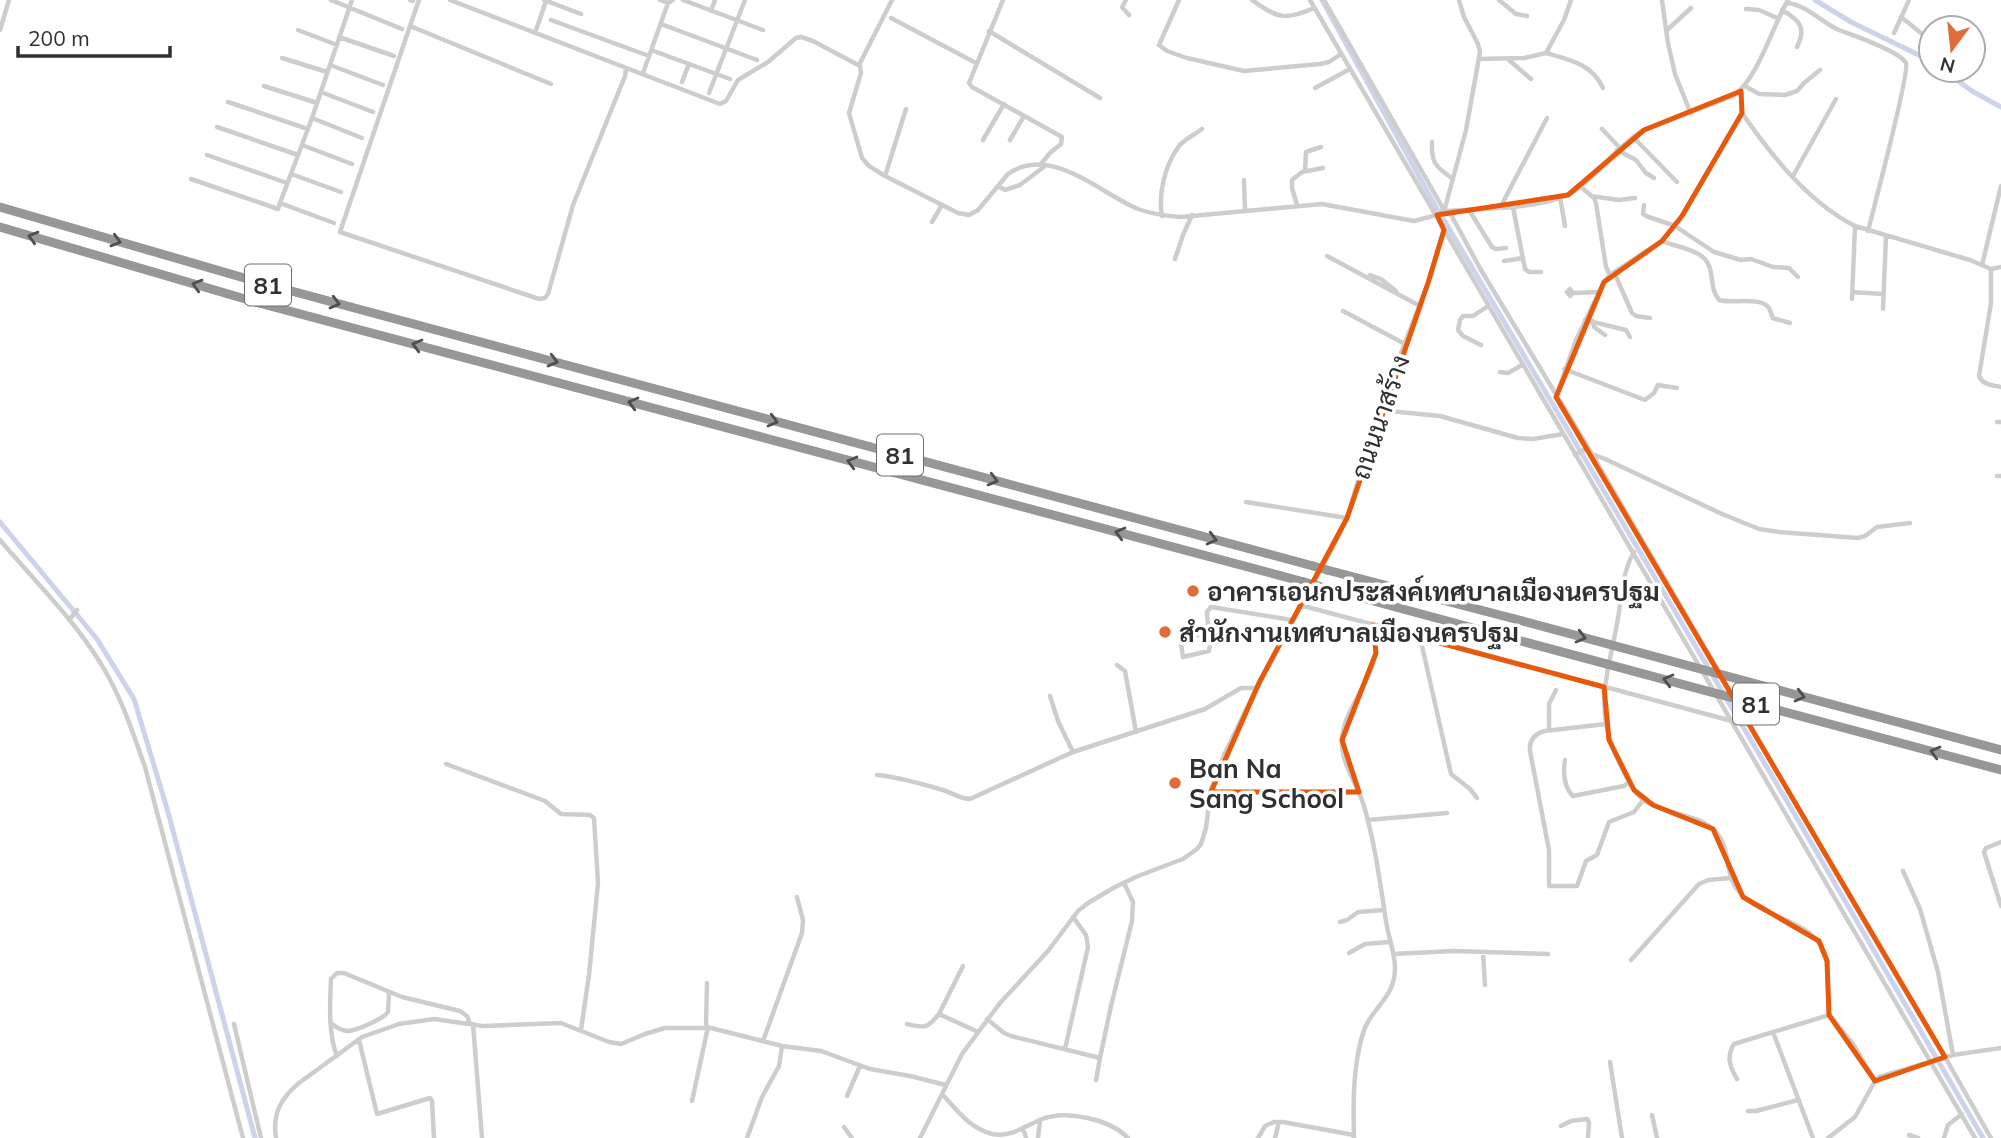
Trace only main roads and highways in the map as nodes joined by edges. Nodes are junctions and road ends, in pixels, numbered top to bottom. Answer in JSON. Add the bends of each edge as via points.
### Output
{"nodes":[{"id":1,"x":0,"y":207,"type":"edge"},
{"id":2,"x":0,"y":227,"type":"edge"},
{"id":3,"x":2001,"y":750,"type":"edge"},
{"id":4,"x":2001,"y":770,"type":"edge"}],
"edges":[{"from":1,"to":3,"type":"highway","number":"81","one_way":true,"bridge":true,"via":[[488,344]]},
{"from":4,"to":2,"type":"highway","number":"81","one_way":true,"bridge":true,"via":[[252,301]]}]}
